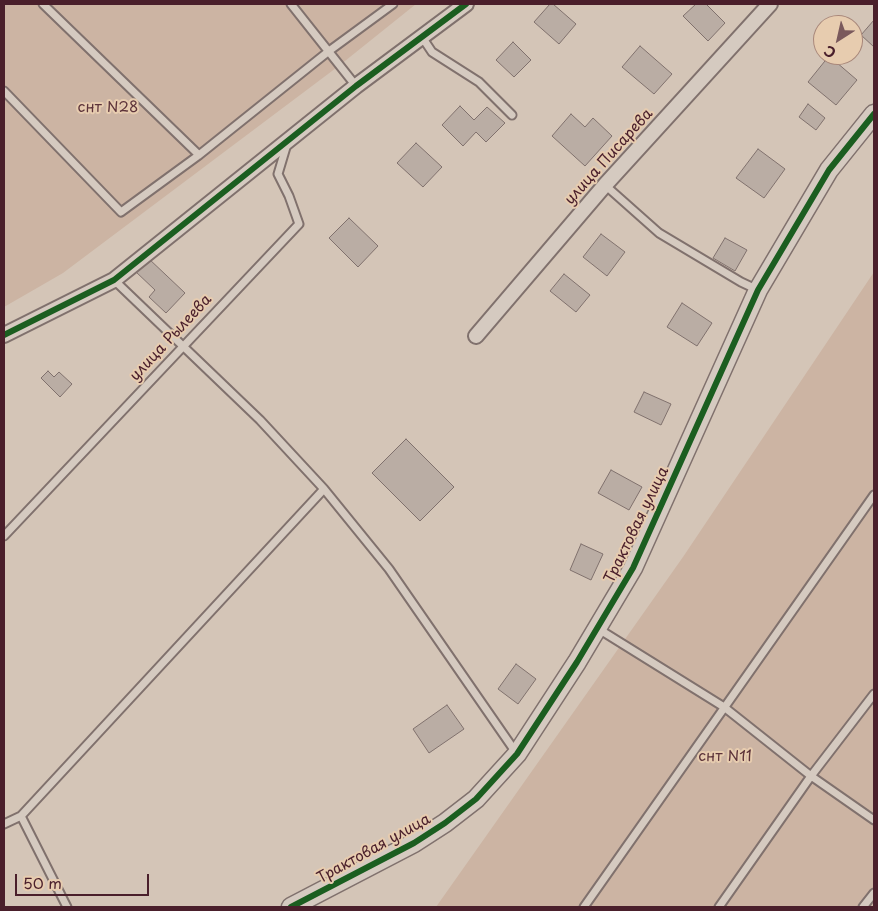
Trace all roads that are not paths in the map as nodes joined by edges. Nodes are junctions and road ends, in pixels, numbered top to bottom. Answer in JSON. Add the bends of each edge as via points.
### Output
{"nodes":[{"id":1,"x":43,"y":4,"type":"edge"},
{"id":2,"x":291,"y":4,"type":"edge"},
{"id":3,"x":393,"y":4,"type":"edge"},
{"id":4,"x":466,"y":4,"type":"edge"},
{"id":5,"x":770,"y":4,"type":"edge"},
{"id":6,"x":422,"y":37,"type":"junction"},
{"id":7,"x":329,"y":51,"type":"junction"},
{"id":8,"x":356,"y":86,"type":"junction"},
{"id":9,"x":4,"y":91,"type":"edge"},
{"id":10,"x":512,"y":114,"type":"dead end"},
{"id":11,"x":874,"y":114,"type":"edge"},
{"id":12,"x":288,"y":142,"type":"junction"},
{"id":13,"x":199,"y":155,"type":"junction"},
{"id":14,"x":605,"y":185,"type":"junction"},
{"id":15,"x":114,"y":280,"type":"junction"},
{"id":16,"x":758,"y":290,"type":"junction"},
{"id":17,"x":4,"y":336,"type":"edge"},
{"id":18,"x":476,"y":336,"type":"dead end"},
{"id":19,"x":183,"y":346,"type":"junction"},
{"id":20,"x":324,"y":489,"type":"junction"},
{"id":21,"x":874,"y":495,"type":"edge"},
{"id":22,"x":4,"y":536,"type":"edge"},
{"id":23,"x":597,"y":628,"type":"junction"},
{"id":24,"x":874,"y":694,"type":"edge"},
{"id":25,"x":724,"y":707,"type":"junction"},
{"id":26,"x":517,"y":754,"type":"junction"},
{"id":27,"x":811,"y":776,"type":"junction"},
{"id":28,"x":22,"y":816,"type":"junction"},
{"id":29,"x":874,"y":820,"type":"edge"},
{"id":30,"x":4,"y":824,"type":"edge"},
{"id":31,"x":874,"y":893,"type":"edge"},
{"id":32,"x":68,"y":907,"type":"edge"},
{"id":33,"x":291,"y":907,"type":"edge"},
{"id":34,"x":584,"y":907,"type":"edge"},
{"id":35,"x":719,"y":907,"type":"edge"},
{"id":36,"x":863,"y":907,"type":"edge"}],
"edges":[{"from":1,"to":13,"type":"lane"},
{"from":2,"to":7,"type":"lane"},
{"from":3,"to":7,"type":"lane"},
{"from":4,"to":6,"type":"street"},
{"from":5,"to":14,"type":"street","name":"улица Писарева"},
{"from":6,"to":8,"type":"street"},
{"from":6,"to":10,"type":"lane","via":[[432,52],[479,82]]},
{"from":7,"to":8,"type":"lane"},
{"from":7,"to":13,"type":"lane"},
{"from":8,"to":12,"type":"street"},
{"from":9,"to":13,"type":"lane","via":[[121,212]]},
{"from":11,"to":16,"type":"street","name":"Трактовая улица","via":[[829,170]]},
{"from":12,"to":15,"type":"street"},
{"from":12,"to":19,"type":"lane","name":"улица Рылеева","via":[[278,174],[299,224]]},
{"from":14,"to":16,"type":"lane","via":[[660,233]]},
{"from":14,"to":18,"type":"street","name":"улица Писарева"},
{"from":15,"to":17,"type":"street"},
{"from":15,"to":19,"type":"lane"},
{"from":16,"to":23,"type":"street","name":"Трактовая улица","via":[[633,568]]},
{"from":19,"to":20,"type":"lane","via":[[260,420]]},
{"from":19,"to":22,"type":"lane","name":"улица Рылеева"},
{"from":20,"to":26,"type":"lane","via":[[389,569]]},
{"from":20,"to":28,"type":"lane"},
{"from":21,"to":25,"type":"lane"},
{"from":23,"to":25,"type":"lane"},
{"from":23,"to":26,"type":"street","name":"Трактовая улица"},
{"from":24,"to":27,"type":"lane"},
{"from":25,"to":27,"type":"lane"},
{"from":25,"to":34,"type":"lane"},
{"from":26,"to":33,"type":"street","name":"Трактовая улица","via":[[476,799],[445,823],[414,843]]},
{"from":27,"to":29,"type":"lane"},
{"from":27,"to":35,"type":"lane"},
{"from":28,"to":30,"type":"lane"},
{"from":28,"to":32,"type":"lane"},
{"from":31,"to":36,"type":"lane"}]}
